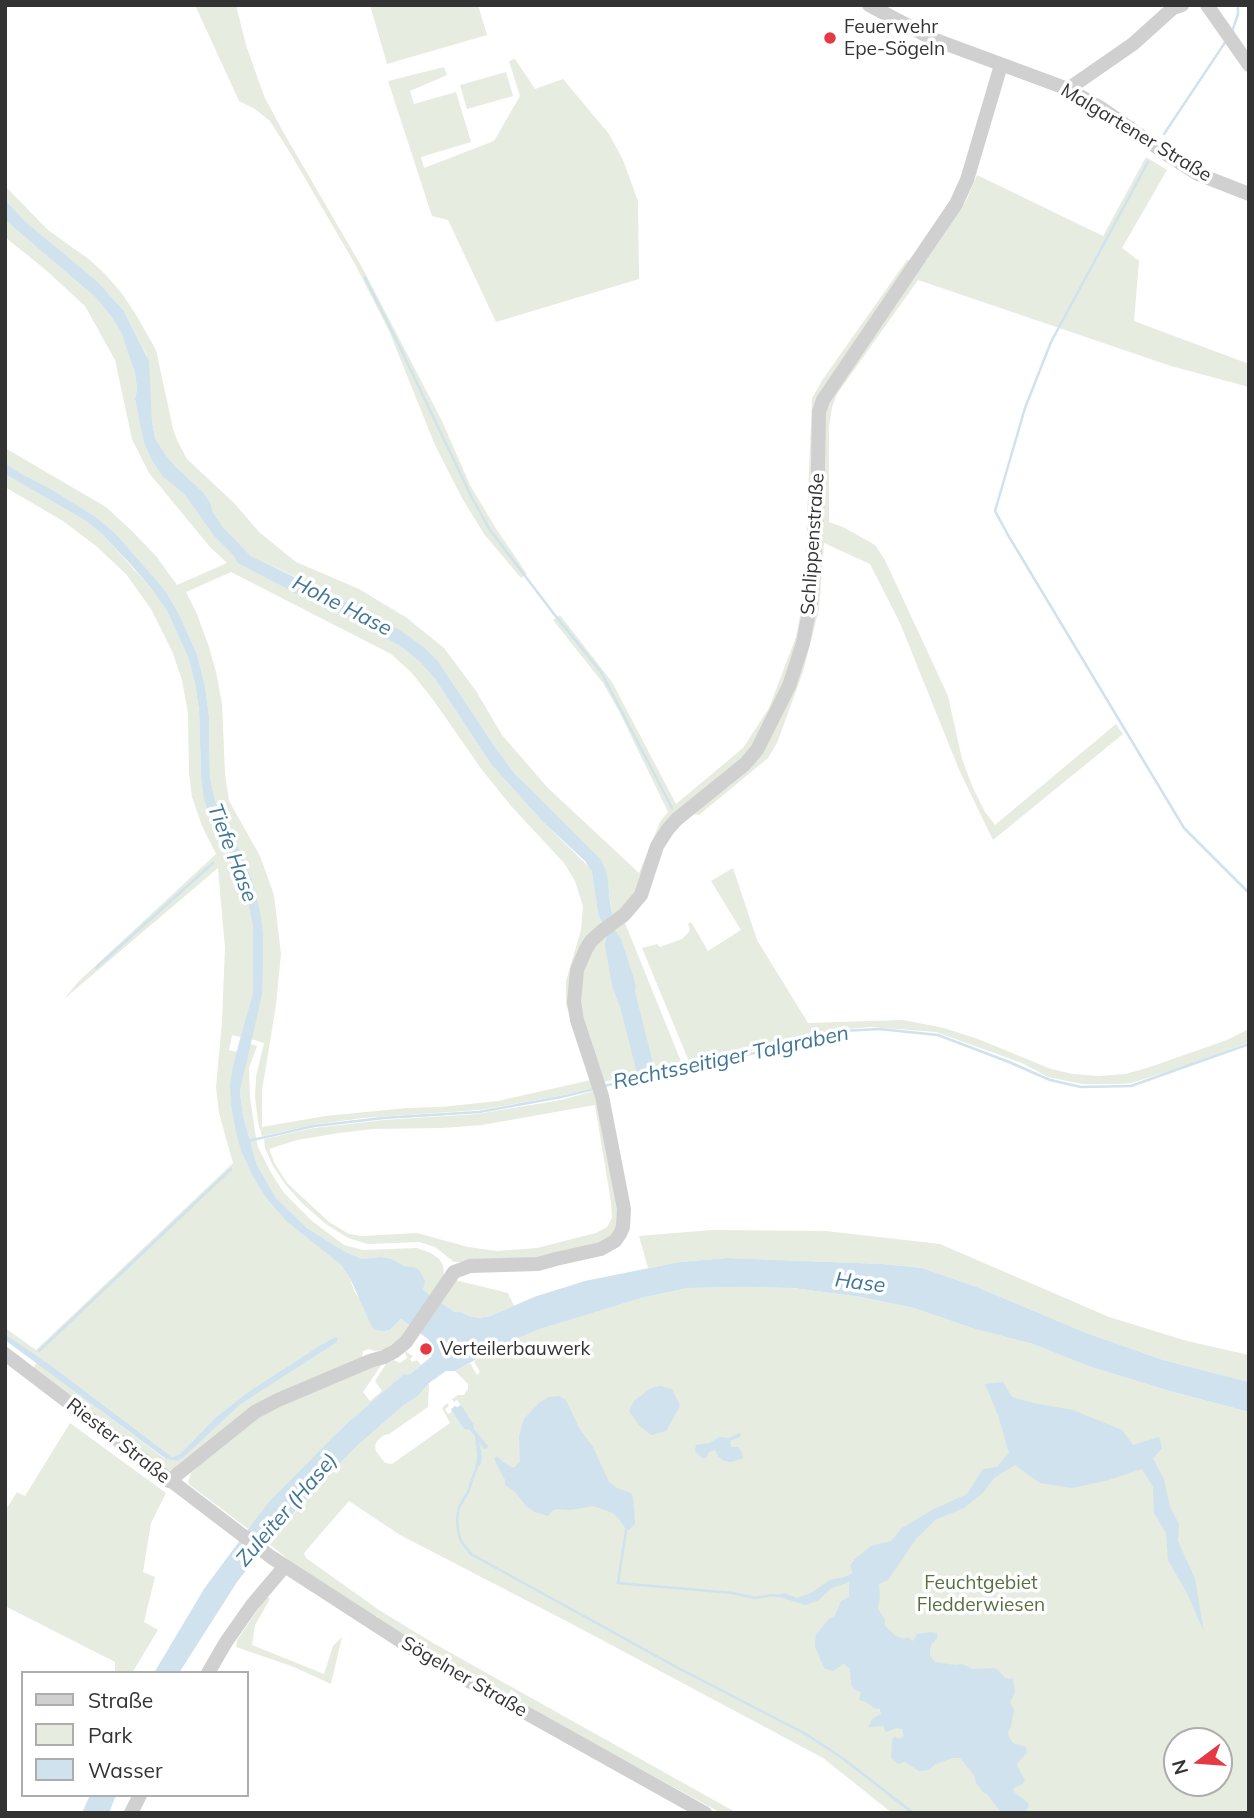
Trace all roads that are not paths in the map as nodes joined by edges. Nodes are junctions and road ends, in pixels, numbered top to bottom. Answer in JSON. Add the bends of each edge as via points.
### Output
{"nodes":[{"id":1,"x":869,"y":5,"type":"edge"},
{"id":2,"x":1207,"y":5,"type":"edge"},
{"id":3,"x":1175,"y":6,"type":"edge"},
{"id":4,"x":1001,"y":65,"type":"junction"},
{"id":5,"x":1249,"y":65,"type":"edge"},
{"id":6,"x":1068,"y":89,"type":"junction"},
{"id":7,"x":1249,"y":194,"type":"edge"},
{"id":8,"x":5,"y":1354,"type":"edge"},
{"id":9,"x":169,"y":1481,"type":"junction"},
{"id":10,"x":231,"y":1526,"type":"joint"},
{"id":11,"x":285,"y":1566,"type":"junction"},
{"id":12,"x":209,"y":1671,"type":"edge"},
{"id":13,"x":139,"y":1797,"type":"edge"},
{"id":14,"x":131,"y":1813,"type":"edge"},
{"id":15,"x":705,"y":1813,"type":"edge"}],
"edges":[{"from":1,"to":4,"type":"street","name":"Malgartener Straße","via":[[933,39]]},
{"from":2,"to":5,"type":"street"},
{"from":3,"to":6,"type":"street","via":[[1133,44]]},
{"from":4,"to":6,"type":"street","name":"Malgartener Straße"},
{"from":4,"to":9,"type":"street","name":"Schlippenstraße","via":[[956,204],[822,400],[812,596],[789,686],[757,750],[662,836],[640,895],[624,915],[591,941],[577,970],[577,1020],[602,1096],[624,1209],[615,1239],[601,1249],[538,1264],[470,1266],[454,1272],[406,1342],[384,1357],[255,1412]]},
{"from":6,"to":7,"type":"street","name":"Malgartener Straße","via":[[1198,174]]},
{"from":8,"to":9,"type":"street","name":"Riester Straße"},
{"from":9,"to":10,"type":"street","name":"Riester Straße"},
{"from":10,"to":11,"type":"street","name":"Sögelner Straße"},
{"from":11,"to":12,"type":"street","via":[[252,1605]]},
{"from":11,"to":15,"type":"street","name":"Sögelner Straße","via":[[425,1656]]},
{"from":13,"to":14,"type":"street"}]}
